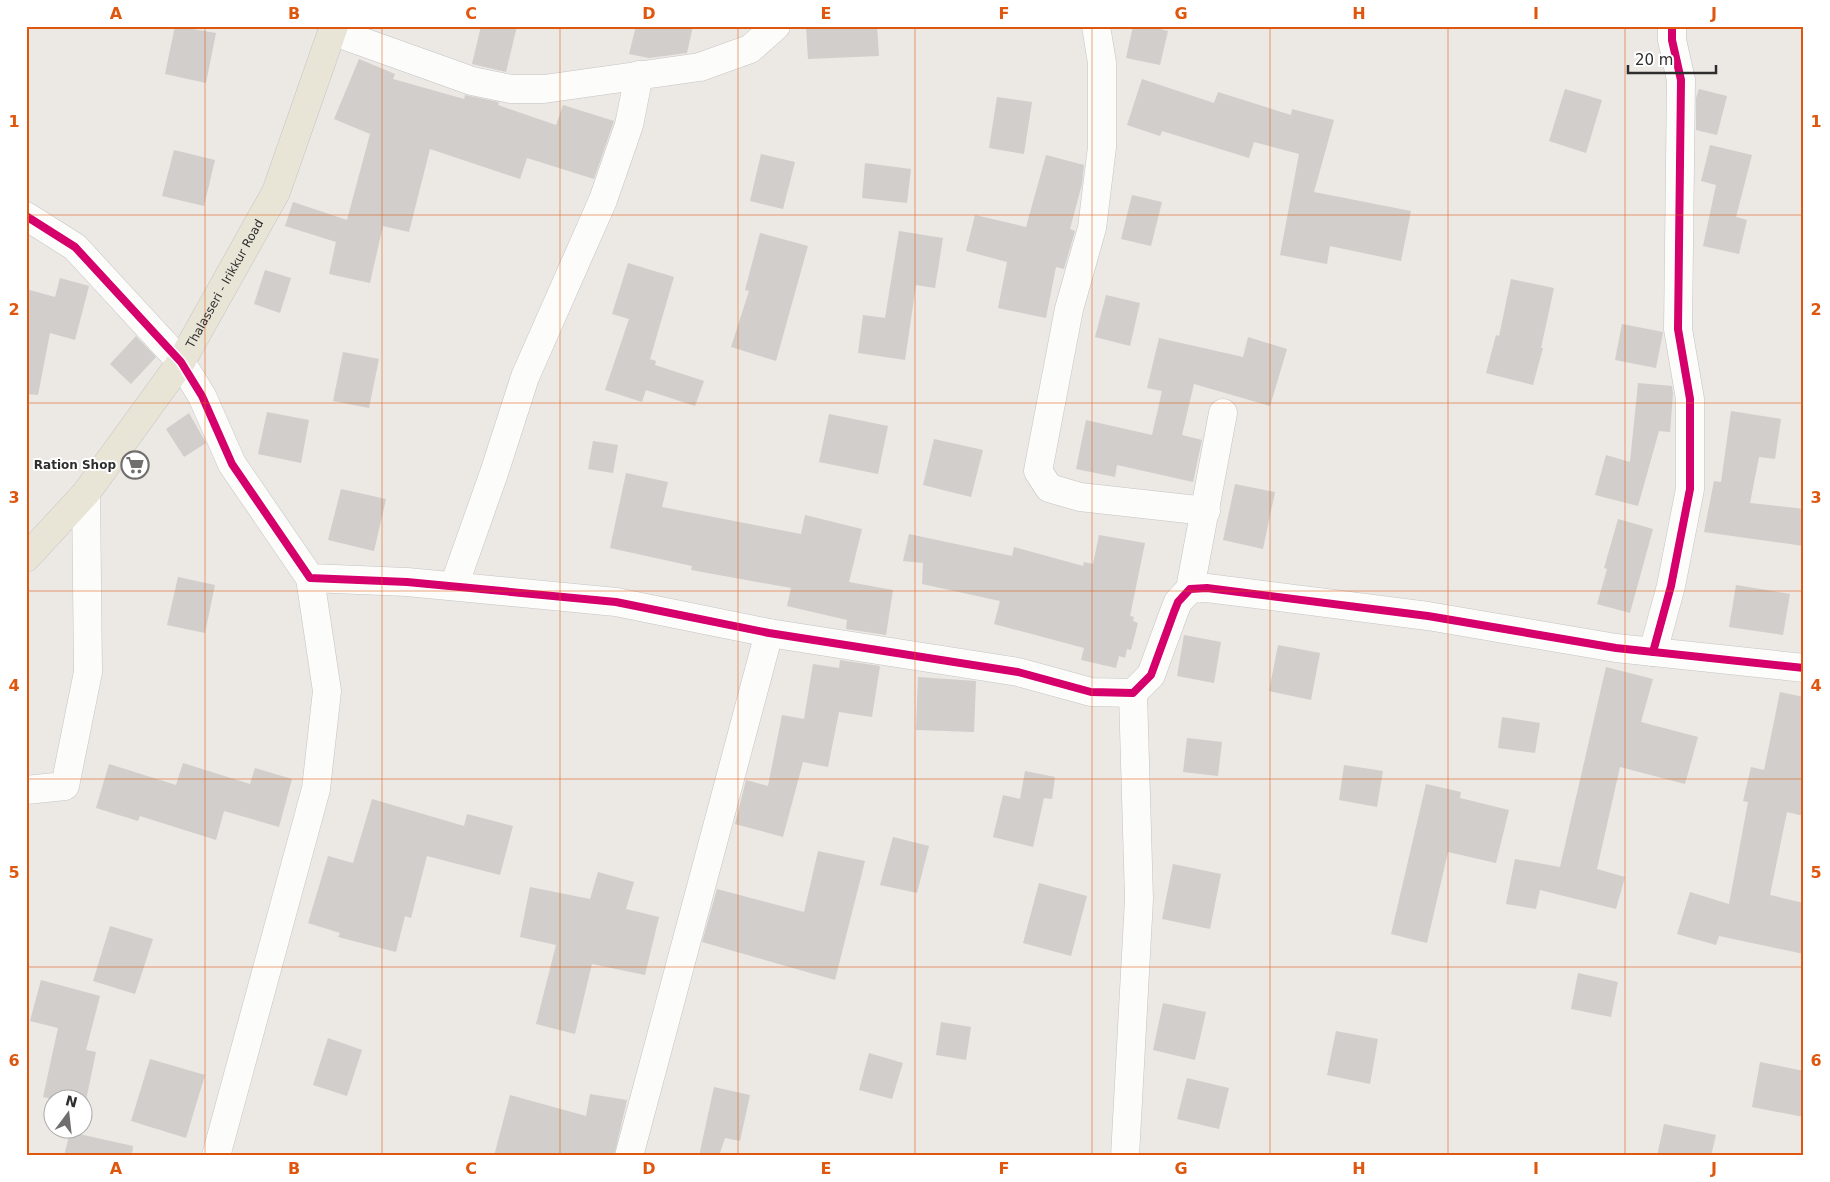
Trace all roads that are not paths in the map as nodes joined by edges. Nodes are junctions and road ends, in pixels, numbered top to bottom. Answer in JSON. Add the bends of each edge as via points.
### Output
{"nodes":[{"id":1,"x":776,"y":26,"type":"edge"},
{"id":2,"x":1096,"y":26,"type":"edge"},
{"id":3,"x":1672,"y":26,"type":"edge"},
{"id":4,"x":332,"y":29,"type":"edge"},
{"id":5,"x":639,"y":75,"type":"junction"},
{"id":6,"x":26,"y":216,"type":"edge"},
{"id":7,"x":181,"y":362,"type":"junction"},
{"id":8,"x":1223,"y":412,"type":"dead end"},
{"id":9,"x":86,"y":493,"type":"junction"},
{"id":10,"x":1206,"y":511,"type":"junction"},
{"id":11,"x":26,"y":558,"type":"edge"},
{"id":12,"x":310,"y":578,"type":"junction"},
{"id":13,"x":454,"y":586,"type":"junction"},
{"id":14,"x":1190,"y":589,"type":"junction"},
{"id":15,"x":769,"y":633,"type":"junction"},
{"id":16,"x":1653,"y":652,"type":"junction"},
{"id":17,"x":1804,"y":668,"type":"edge"},
{"id":18,"x":1133,"y":693,"type":"junction"},
{"id":19,"x":26,"y":790,"type":"edge"},
{"id":20,"x":216,"y":1156,"type":"edge"},
{"id":21,"x":629,"y":1156,"type":"edge"},
{"id":22,"x":1125,"y":1156,"type":"edge"}],
"edges":[{"from":1,"to":5,"type":"street","via":[[750,49],[700,67]]},
{"from":2,"to":10,"type":"street","via":[[1102,63],[1102,147],[1092,228],[1069,309],[1038,471],[1049,488],[1080,497]]},
{"from":3,"to":16,"type":"street","via":[[1680,80],[1678,329],[1690,400],[1690,489],[1671,586]]},
{"from":4,"to":5,"type":"street","via":[[472,81],[511,88],[544,89]]},
{"from":4,"to":7,"type":"main road","name":"Thalasseri - Irikkur Road","via":[[276,192]]},
{"from":5,"to":13,"type":"street","via":[[629,125],[603,200],[525,377]]},
{"from":6,"to":7,"type":"street","via":[[75,248]]},
{"from":7,"to":9,"type":"main road","name":"Thalasseri - Irikkur Road"},
{"from":7,"to":12,"type":"street","via":[[202,396],[232,464]]},
{"from":8,"to":10,"type":"street"},
{"from":9,"to":11,"type":"main road","name":"Thalasseri - Irikkur Road"},
{"from":9,"to":19,"type":"street","via":[[88,672],[65,786]]},
{"from":10,"to":14,"type":"street"},
{"from":12,"to":13,"type":"street"},
{"from":12,"to":20,"type":"street","via":[[327,691],[316,789]]},
{"from":13,"to":15,"type":"street","via":[[616,602]]},
{"from":14,"to":16,"type":"street","via":[[1207,588],[1428,616]]},
{"from":14,"to":18,"type":"street","via":[[1178,602],[1151,675]]},
{"from":15,"to":18,"type":"street","via":[[1018,672],[1091,692]]},
{"from":15,"to":21,"type":"street"},
{"from":16,"to":17,"type":"street"},
{"from":18,"to":22,"type":"street","via":[[1139,899]]}]}
